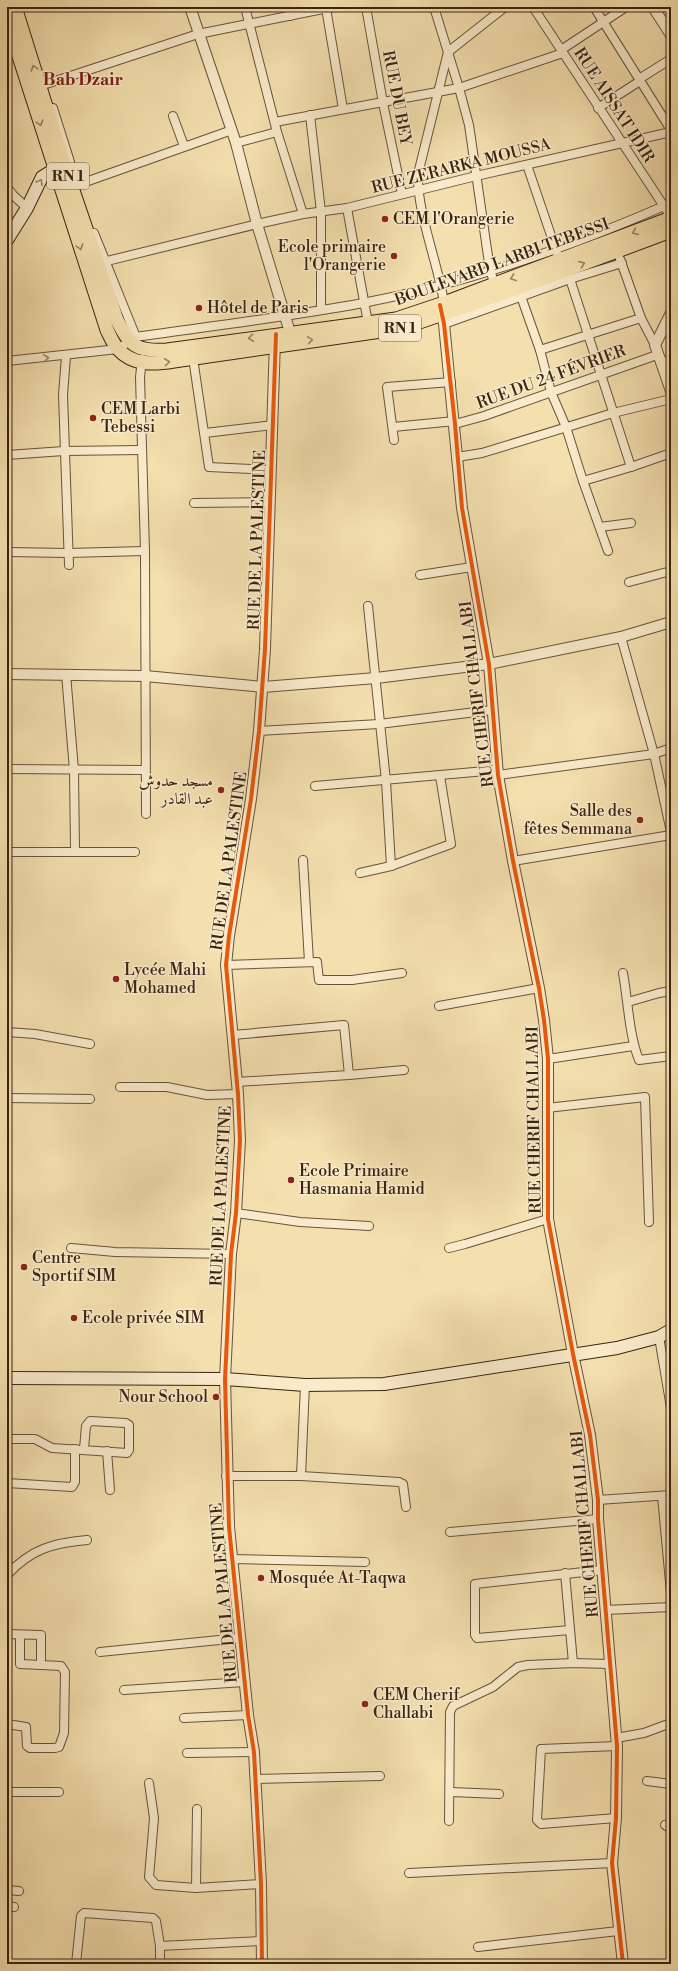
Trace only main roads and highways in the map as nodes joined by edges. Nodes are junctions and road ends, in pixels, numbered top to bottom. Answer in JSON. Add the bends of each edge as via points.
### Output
{"nodes":[{"id":1,"x":15,"y":7,"type":"edge"},
{"id":2,"x":7,"y":19,"type":"edge"},
{"id":3,"x":63,"y":165,"type":"junction"},
{"id":4,"x":671,"y":218,"type":"edge"},
{"id":5,"x":671,"y":231,"type":"edge"},
{"id":6,"x":7,"y":240,"type":"edge"},
{"id":7,"x":96,"y":263,"type":"junction"},
{"id":8,"x":563,"y":265,"type":"junction"},
{"id":9,"x":443,"y":312,"type":"junction"},
{"id":10,"x":291,"y":338,"type":"junction"},
{"id":11,"x":275,"y":340,"type":"junction"},
{"id":12,"x":671,"y":1330,"type":"edge"},
{"id":13,"x":7,"y":1378,"type":"edge"}],
"edges":[{"from":3,"to":1,"type":"main road","number":"RN 1","one_way":true,"via":[[43,85]]},
{"from":2,"to":3,"type":"main road","number":"RN 1","one_way":true},
{"from":6,"to":3,"type":"main road","one_way":true,"via":[[42,177]]},
{"from":3,"to":7,"type":"main road","number":"RN 1"},
{"from":4,"to":8,"type":"main road","name":"BOULEVARD LARBI TEBESSI","number":"RN 1","one_way":true},
{"from":8,"to":5,"type":"main road","name":"BOULEVARD LARBI TEBESSI","number":"RN 1","one_way":true,"via":[[617,251]]},
{"from":11,"to":7,"type":"main road","name":"BOULEVARD LARBI TEBESSI","number":"RN 1","one_way":true,"via":[[167,350],[143,349],[133,339],[126,337]]},
{"from":7,"to":11,"type":"main road","name":"BOULEVARD LARBI TEBESSI","number":"RN 1","one_way":true,"via":[[107,330],[118,349],[141,363],[152,364],[193,358]]},
{"from":8,"to":9,"type":"main road","name":"BOULEVARD LARBI TEBESSI","number":"RN 1","one_way":true,"via":[[495,285]]},
{"from":8,"to":9,"type":"main road","name":"BOULEVARD LARBI TEBESSI","number":"RN 1","via":[[520,292]]},
{"from":9,"to":10,"type":"main road","name":"BOULEVARD LARBI TEBESSI","number":"RN 1","via":[[368,322]]},
{"from":10,"to":9,"type":"main road","name":"BOULEVARD LARBI TEBESSI","number":"RN 1","one_way":true,"via":[[402,328]]},
{"from":10,"to":11,"type":"main road","name":"BOULEVARD LARBI TEBESSI","number":"RN 1"},
{"from":12,"to":13,"type":"main road","via":[[659,1338],[617,1348],[384,1384],[305,1385],[225,1379]]}]}
